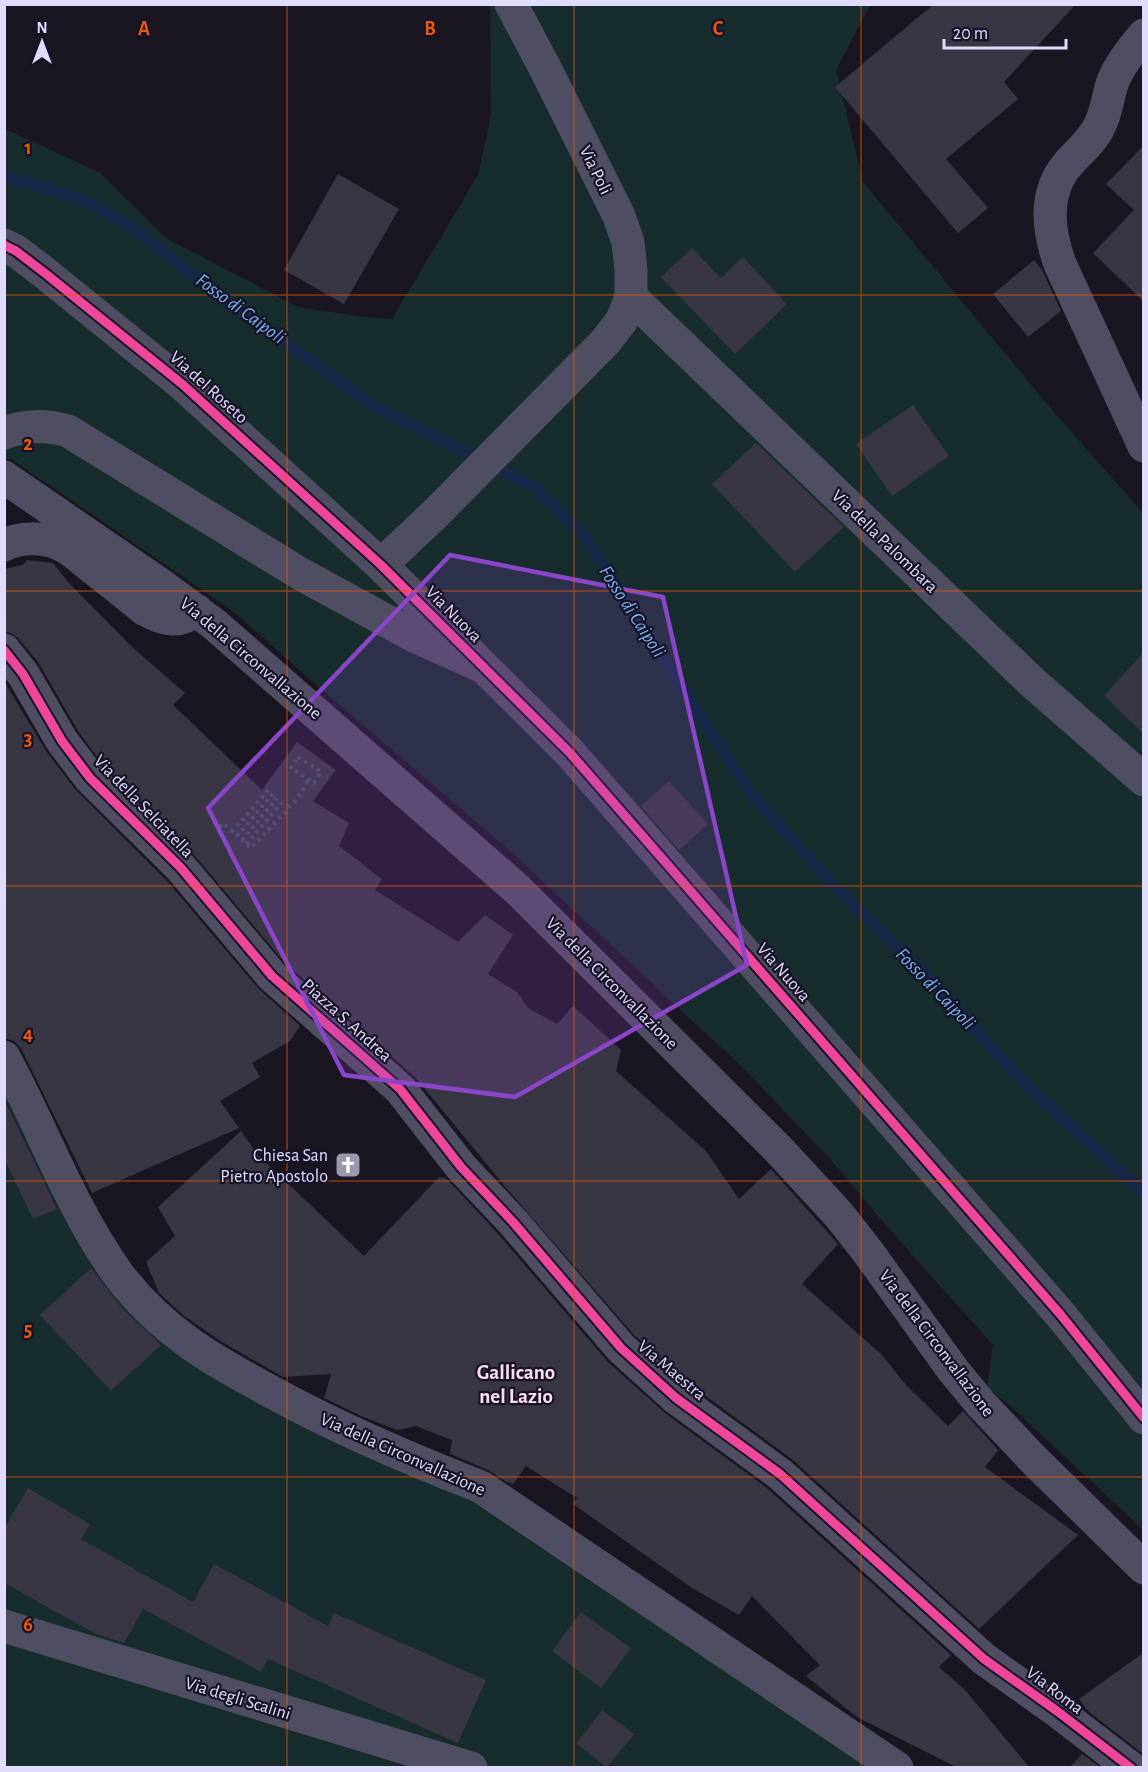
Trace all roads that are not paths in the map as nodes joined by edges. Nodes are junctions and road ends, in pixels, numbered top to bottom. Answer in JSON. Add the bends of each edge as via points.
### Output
{"nodes":[{"id":1,"x":511,"y":4,"type":"edge"},
{"id":2,"x":1143,"y":35,"type":"edge"},
{"id":3,"x":4,"y":245,"type":"edge"},
{"id":4,"x":631,"y":297,"type":"junction"},
{"id":5,"x":4,"y":434,"type":"edge"},
{"id":6,"x":1143,"y":446,"type":"edge"},
{"id":7,"x":4,"y":477,"type":"edge"},
{"id":8,"x":4,"y":545,"type":"edge"},
{"id":9,"x":381,"y":565,"type":"junction"},
{"id":10,"x":196,"y":610,"type":"junction"},
{"id":11,"x":4,"y":650,"type":"edge"},
{"id":12,"x":484,"y":668,"type":"junction"},
{"id":13,"x":1143,"y":780,"type":"edge"},
{"id":14,"x":272,"y":976,"type":"joint"},
{"id":15,"x":4,"y":1058,"type":"edge"},
{"id":16,"x":400,"y":1089,"type":"joint"},
{"id":17,"x":1143,"y":1418,"type":"edge"},
{"id":18,"x":1143,"y":1568,"type":"edge"},
{"id":19,"x":4,"y":1626,"type":"edge"},
{"id":20,"x":960,"y":1638,"type":"joint"},
{"id":21,"x":471,"y":1767,"type":"edge"},
{"id":22,"x":897,"y":1767,"type":"edge"},
{"id":23,"x":1131,"y":1767,"type":"edge"}],
"edges":[{"from":1,"to":4,"type":"street","name":"Via Poli","via":[[619,216],[630,256]]},
{"from":2,"to":6,"type":"street","via":[[1114,79],[1094,136],[1062,172],[1049,210],[1060,264]]},
{"from":3,"to":9,"type":"street","name":"Via del Roseto","via":[[175,378]]},
{"from":4,"to":9,"type":"street","name":"Via Poli","via":[[622,320],[606,341]]},
{"from":4,"to":13,"type":"street","name":"Via della Palombara","via":[[1032,682]]},
{"from":5,"to":12,"type":"street","via":[[33,427],[68,431],[299,573],[416,637]]},
{"from":7,"to":10,"type":"street","name":"Via della Circonvallazione"},
{"from":8,"to":10,"type":"street","via":[[34,539],[59,544],[155,615],[178,620]]},
{"from":9,"to":12,"type":"street","name":"Via Nuova"},
{"from":10,"to":18,"type":"street","name":"Via della Circonvallazione","via":[[518,890],[780,1151],[839,1215],[981,1404]]},
{"from":11,"to":14,"type":"street","name":"Via della Selciatella","via":[[90,778],[181,868]]},
{"from":12,"to":17,"type":"street","name":"Via Nuova","via":[[570,753],[1060,1314]]},
{"from":14,"to":16,"type":"street","name":"Piazza S. Andrea"},
{"from":15,"to":22,"type":"street","name":"Via della Circonvallazione","via":[[59,1175],[103,1250],[118,1274],[172,1331],[231,1371],[307,1411],[404,1457],[481,1486]]},
{"from":16,"to":20,"type":"street","name":"Via Maestra","via":[[461,1167],[621,1348],[676,1398],[780,1474]]},
{"from":19,"to":21,"type":"street","name":"Via degli Scalini"},
{"from":20,"to":23,"type":"street","name":"Via Roma"}]}
